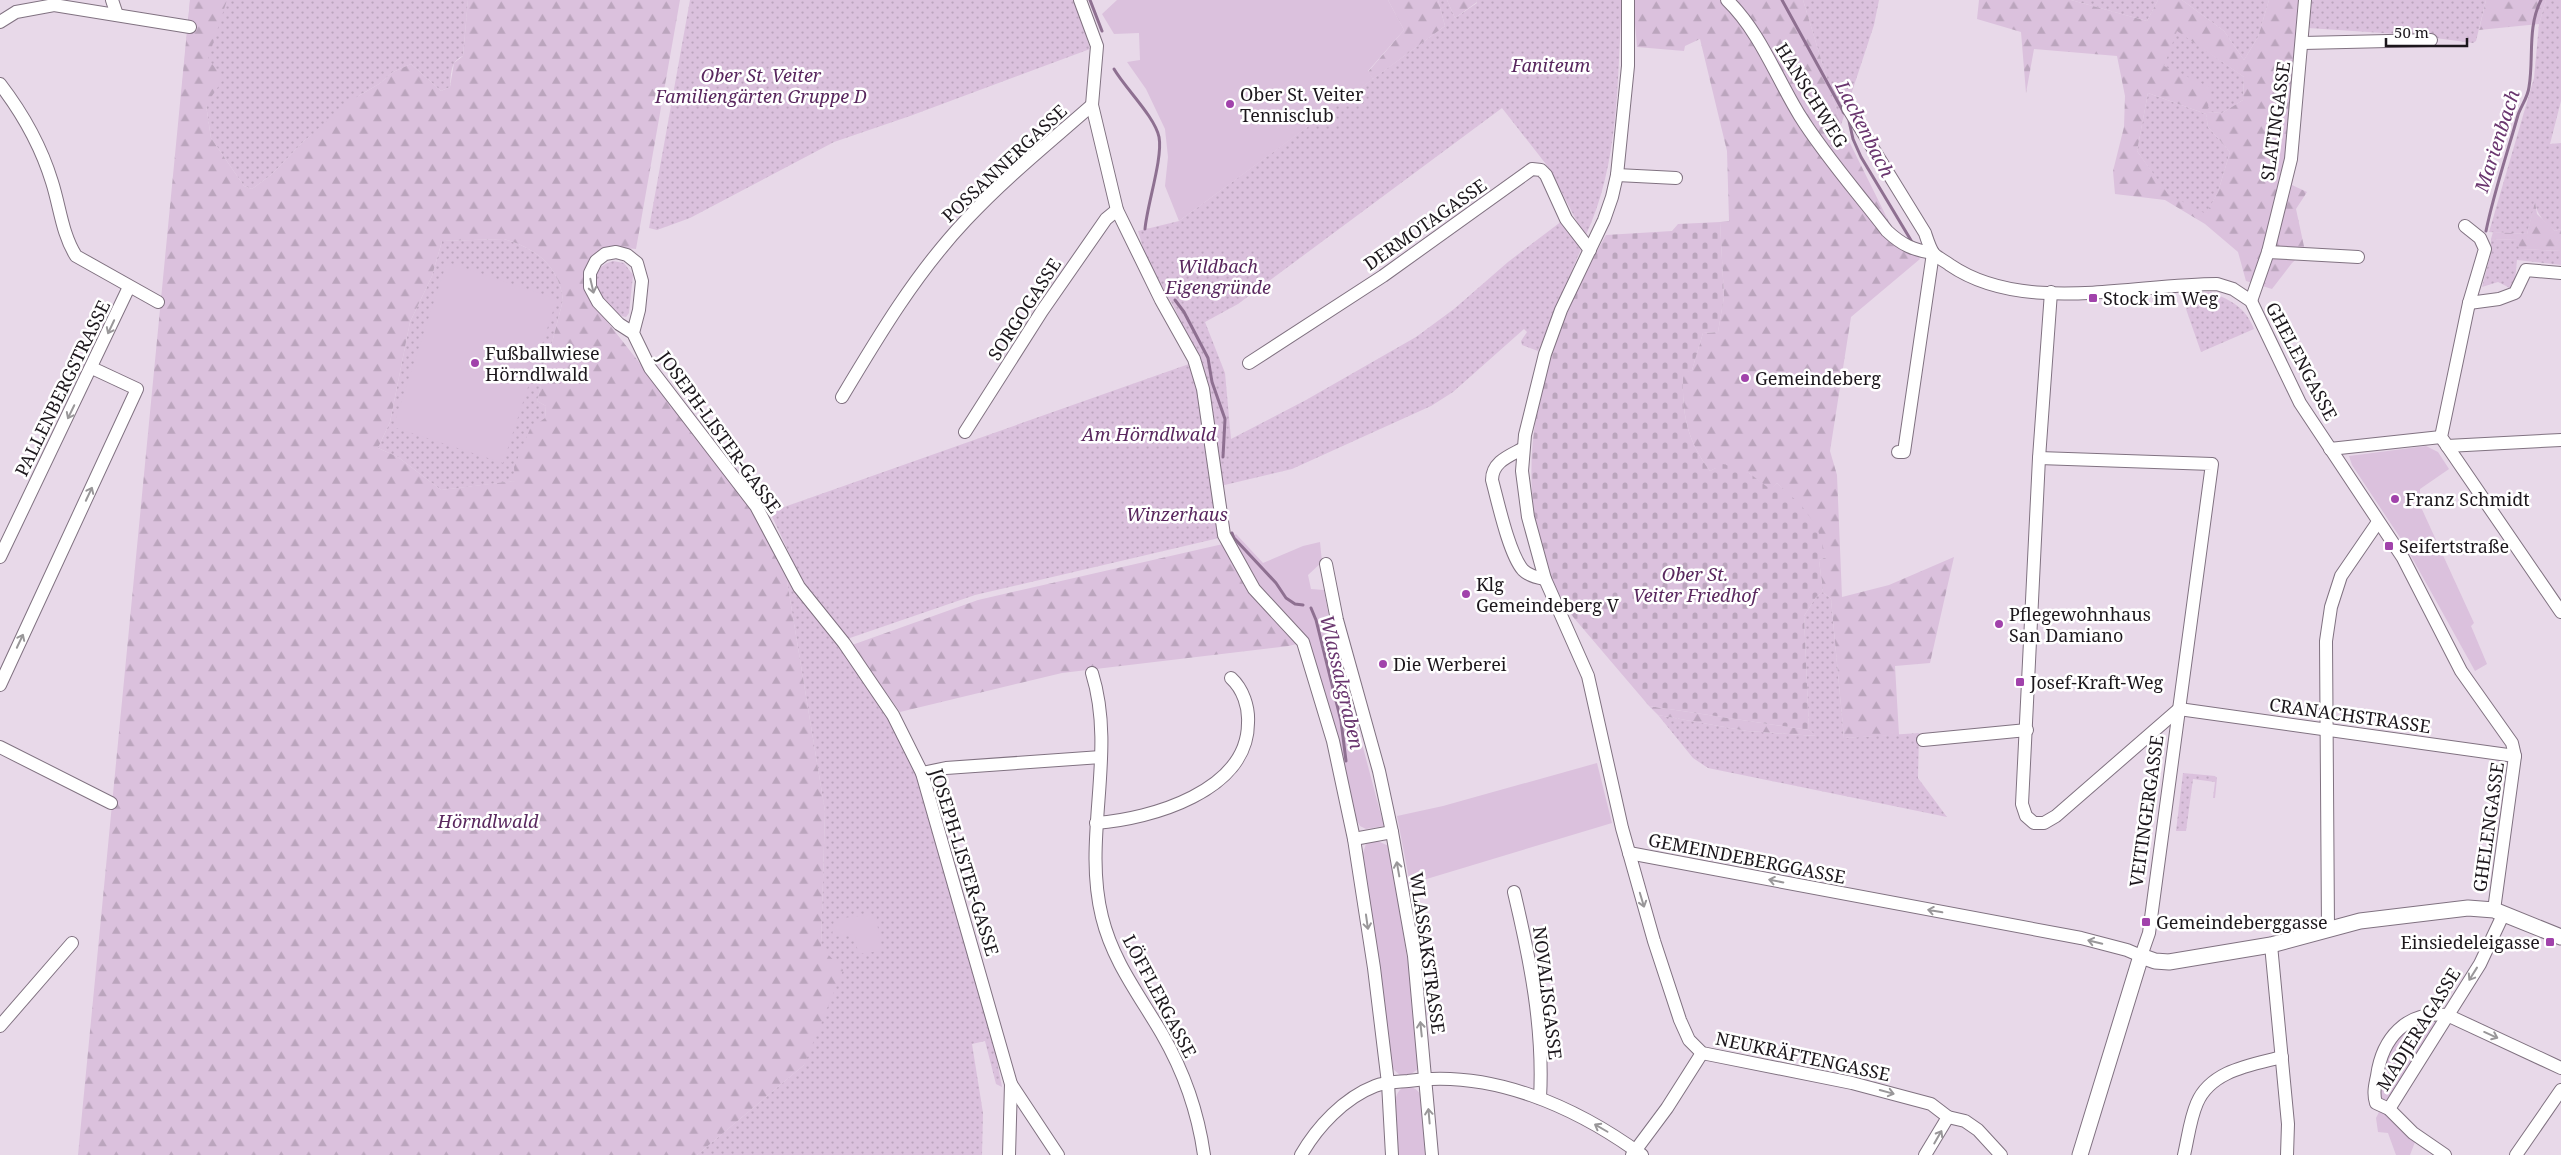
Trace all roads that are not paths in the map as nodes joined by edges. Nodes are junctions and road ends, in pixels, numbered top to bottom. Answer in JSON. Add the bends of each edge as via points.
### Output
{"nodes":[{"id":1,"x":112,"y":0,"type":"edge"},
{"id":2,"x":1080,"y":0,"type":"edge"},
{"id":3,"x":1628,"y":0,"type":"edge"},
{"id":4,"x":1727,"y":0,"type":"edge"},
{"id":5,"x":2305,"y":0,"type":"edge"},
{"id":6,"x":117,"y":14,"type":"junction"},
{"id":7,"x":0,"y":22,"type":"edge"},
{"id":8,"x":190,"y":27,"type":"dead end"},
{"id":9,"x":2431,"y":40,"type":"dead end"},
{"id":10,"x":2303,"y":43,"type":"junction"},
{"id":11,"x":0,"y":84,"type":"edge"},
{"id":12,"x":1092,"y":105,"type":"junction"},
{"id":13,"x":1848,"y":108,"type":"dead end"},
{"id":14,"x":1617,"y":175,"type":"junction"},
{"id":15,"x":1676,"y":178,"type":"dead end"},
{"id":16,"x":1117,"y":210,"type":"junction"},
{"id":17,"x":2466,"y":226,"type":"dead end"},
{"id":18,"x":1590,"y":250,"type":"junction"},
{"id":19,"x":2268,"y":252,"type":"junction"},
{"id":20,"x":1933,"y":253,"type":"junction"},
{"id":21,"x":2358,"y":257,"type":"dead end"},
{"id":22,"x":2561,"y":273,"type":"edge"},
{"id":23,"x":129,"y":287,"type":"junction"},
{"id":24,"x":2051,"y":292,"type":"junction"},
{"id":25,"x":158,"y":302,"type":"dead end"},
{"id":26,"x":2251,"y":302,"type":"junction"},
{"id":27,"x":2469,"y":303,"type":"junction"},
{"id":28,"x":633,"y":333,"type":"junction"},
{"id":29,"x":1249,"y":363,"type":"dead end"},
{"id":30,"x":92,"y":368,"type":"junction"},
{"id":31,"x":842,"y":397,"type":"dead end"},
{"id":32,"x":965,"y":432,"type":"dead end"},
{"id":33,"x":2561,"y":440,"type":"edge"},
{"id":34,"x":2444,"y":442,"type":"junction"},
{"id":35,"x":1522,"y":449,"type":"junction"},
{"id":36,"x":2330,"y":450,"type":"junction"},
{"id":37,"x":1898,"y":452,"type":"dead end"},
{"id":38,"x":2039,"y":458,"type":"junction"},
{"id":39,"x":2378,"y":522,"type":"junction"},
{"id":40,"x":0,"y":557,"type":"edge"},
{"id":41,"x":1326,"y":564,"type":"dead end"},
{"id":42,"x":1545,"y":579,"type":"junction"},
{"id":43,"x":2561,"y":612,"type":"edge"},
{"id":44,"x":1092,"y":673,"type":"dead end"},
{"id":45,"x":1231,"y":678,"type":"dead end"},
{"id":46,"x":0,"y":685,"type":"edge"},
{"id":47,"x":2179,"y":709,"type":"junction"},
{"id":48,"x":2326,"y":728,"type":"junction"},
{"id":49,"x":2027,"y":730,"type":"junction"},
{"id":50,"x":1923,"y":740,"type":"dead end"},
{"id":51,"x":0,"y":747,"type":"edge"},
{"id":52,"x":2515,"y":756,"type":"junction"},
{"id":53,"x":1100,"y":758,"type":"junction"},
{"id":54,"x":922,"y":773,"type":"junction"},
{"id":55,"x":110,"y":803,"type":"dead end"},
{"id":56,"x":1096,"y":823,"type":"junction"},
{"id":57,"x":1392,"y":832,"type":"junction"},
{"id":58,"x":1354,"y":839,"type":"junction"},
{"id":59,"x":1629,"y":853,"type":"junction"},
{"id":60,"x":1514,"y":892,"type":"dead end"},
{"id":61,"x":2499,"y":912,"type":"junction"},
{"id":62,"x":2328,"y":929,"type":"junction"},
{"id":63,"x":2561,"y":937,"type":"edge"},
{"id":64,"x":72,"y":943,"type":"dead end"},
{"id":65,"x":2271,"y":945,"type":"junction"},
{"id":66,"x":2141,"y":956,"type":"junction"},
{"id":67,"x":2447,"y":1016,"type":"junction"},
{"id":68,"x":0,"y":1026,"type":"edge"},
{"id":69,"x":1702,"y":1053,"type":"junction"},
{"id":70,"x":2282,"y":1057,"type":"junction"},
{"id":71,"x":2561,"y":1068,"type":"edge"},
{"id":72,"x":1426,"y":1078,"type":"junction"},
{"id":73,"x":1388,"y":1083,"type":"junction"},
{"id":74,"x":1012,"y":1084,"type":"junction"},
{"id":75,"x":2561,"y":1090,"type":"edge"},
{"id":76,"x":1540,"y":1098,"type":"junction"},
{"id":77,"x":2389,"y":1109,"type":"junction"},
{"id":78,"x":1948,"y":1117,"type":"junction"},
{"id":79,"x":1636,"y":1153,"type":"edge"},
{"id":80,"x":1009,"y":1155,"type":"edge"},
{"id":81,"x":1058,"y":1155,"type":"edge"},
{"id":82,"x":1204,"y":1155,"type":"edge"},
{"id":83,"x":1301,"y":1155,"type":"edge"},
{"id":84,"x":1392,"y":1155,"type":"edge"},
{"id":85,"x":1432,"y":1155,"type":"edge"},
{"id":86,"x":1925,"y":1155,"type":"edge"},
{"id":87,"x":2002,"y":1155,"type":"edge"},
{"id":88,"x":2080,"y":1155,"type":"edge"},
{"id":89,"x":2184,"y":1155,"type":"edge"},
{"id":90,"x":2287,"y":1155,"type":"edge"},
{"id":91,"x":2444,"y":1155,"type":"edge"},
{"id":92,"x":2516,"y":1155,"type":"edge"}],
"edges":[{"from":1,"to":6,"type":"street"},
{"from":2,"to":12,"type":"street","via":[[1097,46]]},
{"from":3,"to":14,"type":"street","name":"GEMEINDEBERGGASSE","via":[[1628,66]]},
{"from":4,"to":20,"type":"street","name":"HANSCHWEG","via":[[1748,25],[1818,143],[1887,231],[1900,244]]},
{"from":5,"to":10,"type":"street","name":"SLATINGASSE"},
{"from":6,"to":7,"type":"street","via":[[54,5],[16,12]]},
{"from":6,"to":8,"type":"street"},
{"from":9,"to":10,"type":"street"},
{"from":10,"to":19,"type":"street","name":"SLATINGASSE","via":[[2291,159]]},
{"from":11,"to":23,"type":"street","via":[[22,113],[41,151],[69,244],[76,256]]},
{"from":12,"to":16,"type":"street"},
{"from":12,"to":31,"type":"street","name":"POSSANNERGASSE","via":[[1023,164],[936,254],[899,304]]},
{"from":13,"to":20,"type":"street","via":[[1925,233]]},
{"from":14,"to":15,"type":"street"},
{"from":14,"to":18,"type":"street","name":"GEMEINDEBERGGASSE","via":[[1604,220]]},
{"from":16,"to":32,"type":"street","name":"SORGOGASSE","via":[[1106,220],[1042,311]]},
{"from":16,"to":58,"type":"street","via":[[1194,359],[1203,389],[1226,540],[1254,589],[1302,642],[1333,741]]},
{"from":17,"to":27,"type":"street","via":[[2480,238],[2485,249]]},
{"from":18,"to":29,"type":"street","name":"DERMOTAGASSE","via":[[1566,219],[1546,175],[1541,170],[1532,169],[1383,276]]},
{"from":18,"to":35,"type":"street","name":"GEMEINDEBERGGASSE","via":[[1545,354]]},
{"from":19,"to":21,"type":"street"},
{"from":19,"to":26,"type":"street","name":"SLATINGASSE"},
{"from":20,"to":24,"type":"street","name":"GHELENGASSE","via":[[1961,272],[1997,287],[2023,292]]},
{"from":20,"to":37,"type":"street","via":[[1904,452]]},
{"from":22,"to":27,"type":"street","via":[[2526,270],[2515,293]]},
{"from":23,"to":25,"type":"street"},
{"from":23,"to":30,"type":"street","name":"PALLENBERGSTRASSE","one_way":true},
{"from":24,"to":26,"type":"street","name":"GHELENGASSE","via":[[2216,284]]},
{"from":24,"to":38,"type":"street"},
{"from":26,"to":36,"type":"street","name":"GHELENGASSE","via":[[2300,403]]},
{"from":27,"to":34,"type":"street"},
{"from":28,"to":28,"type":"street","name":"JOSEPH-LISTER-GASSE","one_way":true,"via":[[642,282],[638,266],[627,255],[605,254],[596,260],[590,273],[590,287],[598,302],[619,324]]},
{"from":28,"to":54,"type":"street","name":"JOSEPH-LISTER-GASSE","via":[[650,368],[756,506],[799,587],[849,650],[893,715]]},
{"from":30,"to":40,"type":"street","name":"PALLENBERGSTRASSE","one_way":true},
{"from":46,"to":30,"type":"street","one_way":true,"via":[[137,389]]},
{"from":33,"to":34,"type":"street"},
{"from":34,"to":36,"type":"street"},
{"from":34,"to":43,"type":"street"},
{"from":35,"to":42,"type":"street","name":"GEMEINDEBERGGASSE","via":[[1524,495]]},
{"from":35,"to":42,"type":"street","via":[[1498,464],[1492,480],[1519,563],[1528,574]]},
{"from":36,"to":39,"type":"street","name":"GHELENGASSE"},
{"from":38,"to":47,"type":"street","name":"VEITINGERGASSE","via":[[2212,464]]},
{"from":38,"to":49,"type":"street"},
{"from":39,"to":48,"type":"street","via":[[2341,576],[2331,607],[2326,641]]},
{"from":39,"to":52,"type":"street","name":"GHELENGASSE","via":[[2403,558],[2461,671],[2512,743]]},
{"from":41,"to":57,"type":"street","name":"WLASSAKSTRASSE","via":[[1337,620],[1379,771]]},
{"from":42,"to":59,"type":"street","name":"GEMEINDEBERGGASSE","via":[[1588,676]]},
{"from":44,"to":53,"type":"street","name":"LÖFFLERGASSE","via":[[1101,712]]},
{"from":45,"to":56,"type":"street","via":[[1242,694],[1248,714],[1246,741],[1234,765],[1211,785],[1179,803],[1137,818]]},
{"from":47,"to":48,"type":"street","name":"CRANACHSTRASSE"},
{"from":47,"to":49,"type":"street","via":[[2044,823],[2034,823],[2026,816],[2022,804]]},
{"from":47,"to":66,"type":"street","name":"VEITINGERGASSE","via":[[2149,933]]},
{"from":48,"to":52,"type":"street","name":"CRANACHSTRASSE"},
{"from":48,"to":62,"type":"street"},
{"from":49,"to":50,"type":"street"},
{"from":51,"to":55,"type":"street"},
{"from":52,"to":61,"type":"street","name":"GHELENGASSE"},
{"from":53,"to":54,"type":"street","via":[[946,768]]},
{"from":53,"to":56,"type":"street","name":"LÖFFLERGASSE"},
{"from":54,"to":74,"type":"street","name":"JOSEPH-LISTER-GASSE"},
{"from":56,"to":82,"type":"street","name":"LÖFFLERGASSE","via":[[1095,873],[1110,943],[1132,989],[1180,1070],[1197,1118]]},
{"from":57,"to":58,"type":"street"},
{"from":72,"to":57,"type":"street","name":"WLASSAKSTRASSE","one_way":true,"via":[[1414,956]]},
{"from":58,"to":73,"type":"street","one_way":true},
{"from":66,"to":59,"type":"street","name":"GEMEINDEBERGGASSE","one_way":true,"via":[[2081,938]]},
{"from":59,"to":69,"type":"street","name":"NEUKRÄFTENGASSE","one_way":true,"via":[[1680,1020],[1689,1040]]},
{"from":60,"to":76,"type":"street","name":"NOVALISGASSE","via":[[1535,998]]},
{"from":61,"to":62,"type":"street","via":[[2468,908],[2393,916]]},
{"from":61,"to":63,"type":"street"},
{"from":61,"to":67,"type":"street","name":"MADJERAGASSE","one_way":true,"via":[[2480,964]]},
{"from":62,"to":65,"type":"street"},
{"from":64,"to":68,"type":"street"},
{"from":65,"to":66,"type":"street","via":[[2169,962]]},
{"from":65,"to":70,"type":"street"},
{"from":66,"to":88,"type":"street","name":"VEITINGERGASSE"},
{"from":67,"to":71,"type":"street","one_way":true},
{"from":67,"to":77,"type":"street","name":"MADJERAGASSE"},
{"from":67,"to":77,"type":"street","via":[[2436,1014],[2416,1018],[2392,1034],[2385,1045],[2378,1065],[2374,1095],[2376,1103]]},
{"from":69,"to":78,"type":"street","name":"NEUKRÄFTENGASSE","one_way":true,"via":[[1852,1083],[1921,1101],[1937,1107]]},
{"from":69,"to":79,"type":"street"},
{"from":70,"to":89,"type":"street","via":[[2235,1070],[2216,1080],[2198,1102]]},
{"from":70,"to":90,"type":"street","via":[[2288,1124]]},
{"from":72,"to":73,"type":"street"},
{"from":72,"to":76,"type":"street","via":[[1479,1082]]},
{"from":85,"to":72,"type":"street","name":"WLASSAKSTRASSE","one_way":true},
{"from":73,"to":83,"type":"street","via":[[1375,1086],[1347,1102],[1329,1117]]},
{"from":73,"to":84,"type":"street"},
{"from":74,"to":80,"type":"street","name":"JOSEPH-LISTER-GASSE"},
{"from":74,"to":81,"type":"street"},
{"from":75,"to":92,"type":"street"},
{"from":79,"to":76,"type":"street","one_way":true,"via":[[1603,1129]]},
{"from":77,"to":91,"type":"street","via":[[2413,1133]]},
{"from":86,"to":78,"type":"street","one_way":true},
{"from":78,"to":87,"type":"street","name":"NEUKRÄFTENGASSE","via":[[1978,1130]]}]}
